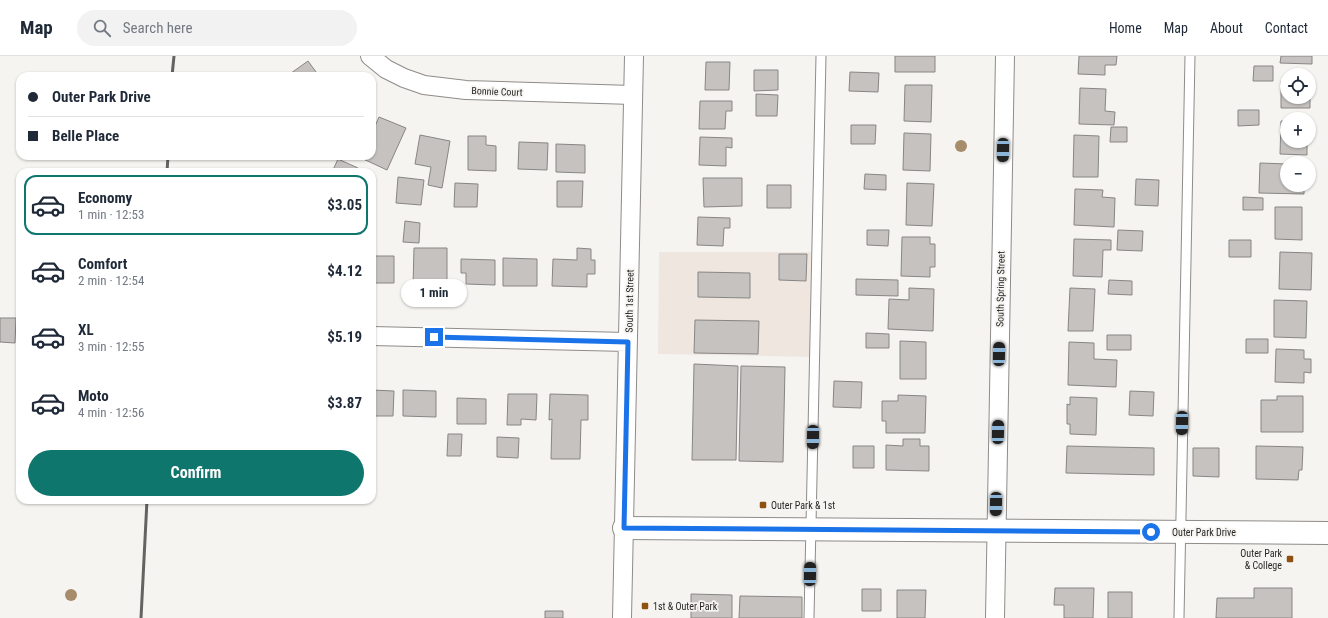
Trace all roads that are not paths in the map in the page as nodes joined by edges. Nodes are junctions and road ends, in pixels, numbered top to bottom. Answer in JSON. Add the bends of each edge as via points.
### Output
{"nodes":[{"id":1,"x":370,"y":56,"type":"edge"},
{"id":2,"x":634,"y":56,"type":"edge"},
{"id":3,"x":821,"y":56,"type":"edge"},
{"id":4,"x":1005,"y":56,"type":"edge"},
{"id":5,"x":1190,"y":56,"type":"edge"},
{"id":6,"x":633,"y":95,"type":"junction"},
{"id":7,"x":376,"y":336,"type":"edge"},
{"id":8,"x":628,"y":342,"type":"junction"},
{"id":9,"x":624,"y":528,"type":"junction"},
{"id":10,"x":811,"y":530,"type":"junction"},
{"id":11,"x":996,"y":532,"type":"junction"},
{"id":12,"x":1180,"y":532,"type":"junction"},
{"id":13,"x":1328,"y":533,"type":"edge"},
{"id":14,"x":622,"y":618,"type":"edge"},
{"id":15,"x":809,"y":618,"type":"edge"},
{"id":16,"x":995,"y":618,"type":"edge"},
{"id":17,"x":1179,"y":618,"type":"edge"}],
"edges":[{"from":1,"to":6,"type":"street","name":"Bonnie Court","via":[[386,69],[424,85],[466,90]]},
{"from":2,"to":6,"type":"street","name":"South 1st Street"},
{"from":3,"to":10,"type":"lane"},
{"from":4,"to":11,"type":"street","name":"South Spring Street"},
{"from":5,"to":12,"type":"lane"},
{"from":6,"to":8,"type":"street","name":"South 1st Street"},
{"from":7,"to":8,"type":"street"},
{"from":8,"to":9,"type":"street","name":"South 1st Street"},
{"from":9,"to":10,"type":"street","name":"Outer Park Drive"},
{"from":9,"to":14,"type":"street","name":"South 1st Street"},
{"from":10,"to":11,"type":"street","name":"Outer Park Drive"},
{"from":10,"to":15,"type":"lane"},
{"from":11,"to":12,"type":"street","name":"Outer Park Drive"},
{"from":11,"to":16,"type":"street","name":"South Spring Street"},
{"from":12,"to":13,"type":"street","name":"Outer Park Drive"},
{"from":12,"to":17,"type":"lane"}]}
